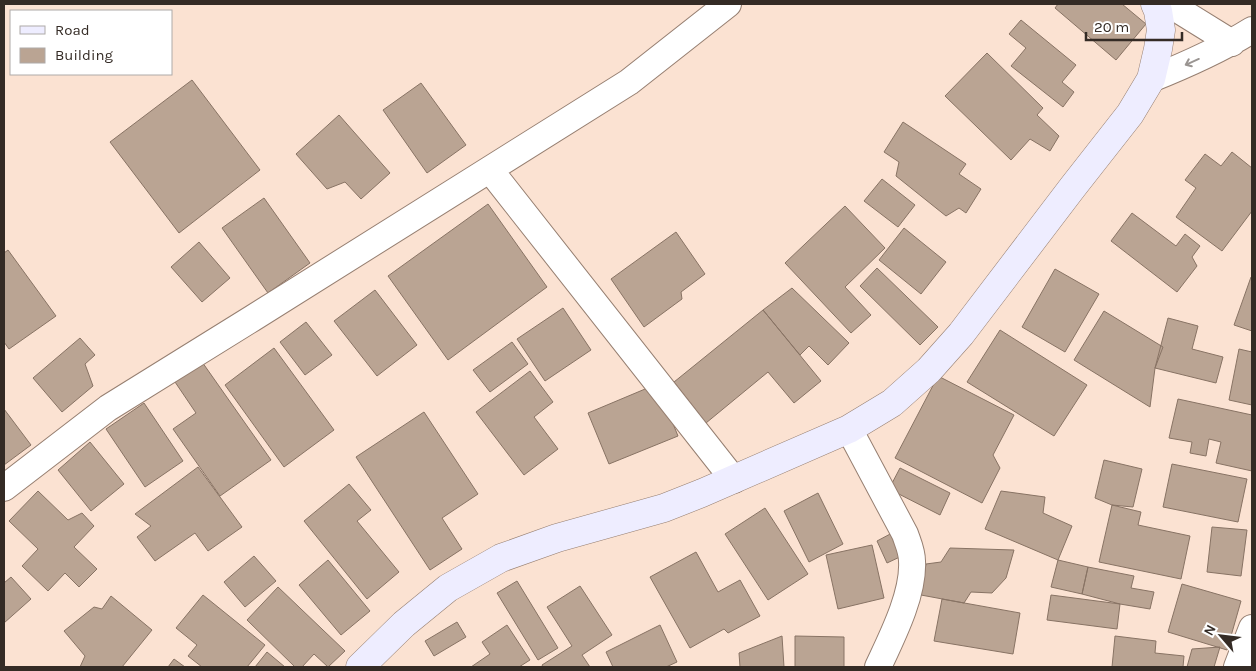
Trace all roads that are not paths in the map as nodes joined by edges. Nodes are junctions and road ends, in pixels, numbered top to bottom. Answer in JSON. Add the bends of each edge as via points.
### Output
{"nodes":[{"id":1,"x":728,"y":4,"type":"edge"},
{"id":2,"x":1155,"y":4,"type":"edge"},
{"id":3,"x":1169,"y":4,"type":"edge"},
{"id":4,"x":1242,"y":36,"type":"edge"},
{"id":5,"x":1151,"y":79,"type":"junction"},
{"id":6,"x":490,"y":170,"type":"junction"},
{"id":7,"x":849,"y":428,"type":"junction"},
{"id":8,"x":734,"y":480,"type":"junction"},
{"id":9,"x":4,"y":488,"type":"edge"},
{"id":10,"x":1252,"y":628,"type":"edge"},
{"id":11,"x":360,"y":667,"type":"edge"},
{"id":12,"x":878,"y":667,"type":"edge"},
{"id":13,"x":1237,"y":667,"type":"edge"}],
"edges":[{"from":1,"to":6,"type":"street","via":[[629,82]]},
{"from":2,"to":5,"type":"street","via":[[1161,30]]},
{"from":3,"to":4,"type":"street"},
{"from":4,"to":5,"type":"street","one_way":true,"via":[[1195,61]]},
{"from":5,"to":7,"type":"street","via":[[1130,114],[961,334],[929,370],[892,403]]},
{"from":6,"to":8,"type":"street"},
{"from":6,"to":9,"type":"street","via":[[108,408]]},
{"from":7,"to":8,"type":"street"},
{"from":7,"to":12,"type":"street","via":[[905,534],[912,561],[905,605]]},
{"from":8,"to":11,"type":"street","via":[[664,508],[557,538],[501,558],[448,588],[404,624]]},
{"from":10,"to":13,"type":"street"}]}
